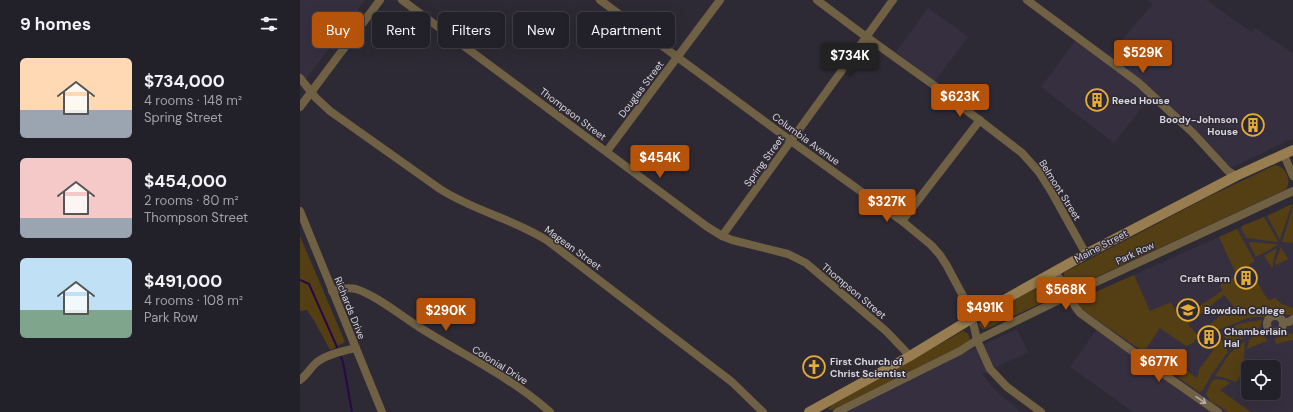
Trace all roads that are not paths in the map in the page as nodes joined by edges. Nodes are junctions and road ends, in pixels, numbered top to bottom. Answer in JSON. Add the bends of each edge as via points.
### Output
{"nodes":[{"id":1,"x":380,"y":0,"type":"edge"},
{"id":2,"x":402,"y":0,"type":"edge"},
{"id":3,"x":600,"y":0,"type":"edge"},
{"id":4,"x":720,"y":0,"type":"edge"},
{"id":5,"x":817,"y":0,"type":"edge"},
{"id":6,"x":893,"y":0,"type":"edge"},
{"id":7,"x":1027,"y":0,"type":"edge"},
{"id":8,"x":866,"y":37,"type":"junction"},
{"id":9,"x":677,"y":57,"type":"junction"},
{"id":10,"x":300,"y":78,"type":"edge"},
{"id":11,"x":312,"y":91,"type":"junction"},
{"id":12,"x":300,"y":107,"type":"edge"},
{"id":13,"x":980,"y":120,"type":"junction"},
{"id":14,"x":791,"y":141,"type":"junction"},
{"id":15,"x":607,"y":151,"type":"junction"},
{"id":16,"x":1288,"y":152,"type":"edge"},
{"id":17,"x":1236,"y":176,"type":"junction"},
{"id":18,"x":1293,"y":176,"type":"edge"},
{"id":19,"x":1293,"y":191,"type":"edge"},
{"id":20,"x":300,"y":211,"type":"edge"},
{"id":21,"x":902,"y":221,"type":"junction"},
{"id":22,"x":722,"y":236,"type":"junction"},
{"id":23,"x":1086,"y":254,"type":"junction"},
{"id":24,"x":1055,"y":272,"type":"junction"},
{"id":25,"x":332,"y":291,"type":"junction"},
{"id":26,"x":1068,"y":296,"type":"junction"},
{"id":27,"x":972,"y":318,"type":"junction"},
{"id":28,"x":1293,"y":318,"type":"edge"},
{"id":29,"x":1283,"y":322,"type":"dead end"},
{"id":30,"x":977,"y":340,"type":"junction"},
{"id":31,"x":356,"y":348,"type":"junction"},
{"id":32,"x":910,"y":356,"type":"junction"},
{"id":33,"x":300,"y":380,"type":"edge"},
{"id":34,"x":815,"y":411,"type":"edge"},
{"id":35,"x":382,"y":412,"type":"edge"},
{"id":36,"x":550,"y":412,"type":"edge"},
{"id":37,"x":763,"y":412,"type":"edge"},
{"id":38,"x":837,"y":412,"type":"edge"},
{"id":39,"x":1041,"y":412,"type":"edge"},
{"id":40,"x":1218,"y":412,"type":"edge"}],
"edges":[{"from":1,"to":11,"type":"street"},
{"from":2,"to":15,"type":"street","name":"Thompson Street"},
{"from":3,"to":9,"type":"street","name":"Columbia Avenue"},
{"from":4,"to":9,"type":"street","name":"Douglas Street"},
{"from":5,"to":8,"type":"street","name":"Belmont Street"},
{"from":6,"to":8,"type":"street","name":"Spring Street"},
{"from":7,"to":17,"type":"street","via":[[1139,84]]},
{"from":8,"to":13,"type":"street","name":"Belmont Street"},
{"from":8,"to":14,"type":"street","name":"Spring Street"},
{"from":9,"to":14,"type":"street","name":"Columbia Avenue"},
{"from":9,"to":15,"type":"street","name":"Douglas Street"},
{"from":10,"to":11,"type":"street","name":"Magean Street"},
{"from":11,"to":12,"type":"street"},
{"from":11,"to":37,"type":"street","name":"Magean Street","via":[[330,111],[446,193],[548,241],[732,382]]},
{"from":13,"to":21,"type":"street"},
{"from":13,"to":23,"type":"street","name":"Belmont Street","via":[[1022,153],[1039,172]]},
{"from":14,"to":21,"type":"street","name":"Columbia Avenue"},
{"from":14,"to":22,"type":"street","name":"Spring Street"},
{"from":15,"to":22,"type":"street","name":"Thompson Street"},
{"from":16,"to":17,"type":"street","name":"Maine Street"},
{"from":16,"to":18,"type":"street"},
{"from":17,"to":23,"type":"street","name":"Maine Street"},
{"from":19,"to":26,"type":"street","name":"Park Row"},
{"from":20,"to":25,"type":"street","name":"Richards Drive"},
{"from":21,"to":27,"type":"street","name":"Columbia Avenue","via":[[940,255],[970,309]]},
{"from":22,"to":32,"type":"street","name":"Thompson Street","via":[[788,254],[806,263],[886,331]]},
{"from":23,"to":24,"type":"street","name":"Maine Street"},
{"from":24,"to":26,"type":"street"},
{"from":24,"to":27,"type":"street","name":"Maine Street"},
{"from":25,"to":31,"type":"street","name":"Richards Drive"},
{"from":25,"to":36,"type":"street","name":"Colonial Drive","via":[[350,288],[369,295],[503,378]]},
{"from":26,"to":30,"type":"street","name":"Park Row"},
{"from":26,"to":40,"type":"street","one_way":true,"via":[[1080,313]]},
{"from":27,"to":30,"type":"street","name":"Columbia Avenue"},
{"from":27,"to":32,"type":"street","name":"Maine Street"},
{"from":28,"to":29,"type":"street","via":[[1289,322]]},
{"from":30,"to":38,"type":"street","name":"Park Row"},
{"from":30,"to":39,"type":"street","name":"Columbia Avenue","via":[[987,363],[998,379]]},
{"from":31,"to":33,"type":"street","via":[[338,352],[317,362]]},
{"from":31,"to":35,"type":"street","name":"Richards Drive"},
{"from":32,"to":34,"type":"street","name":"Maine Street"}]}
